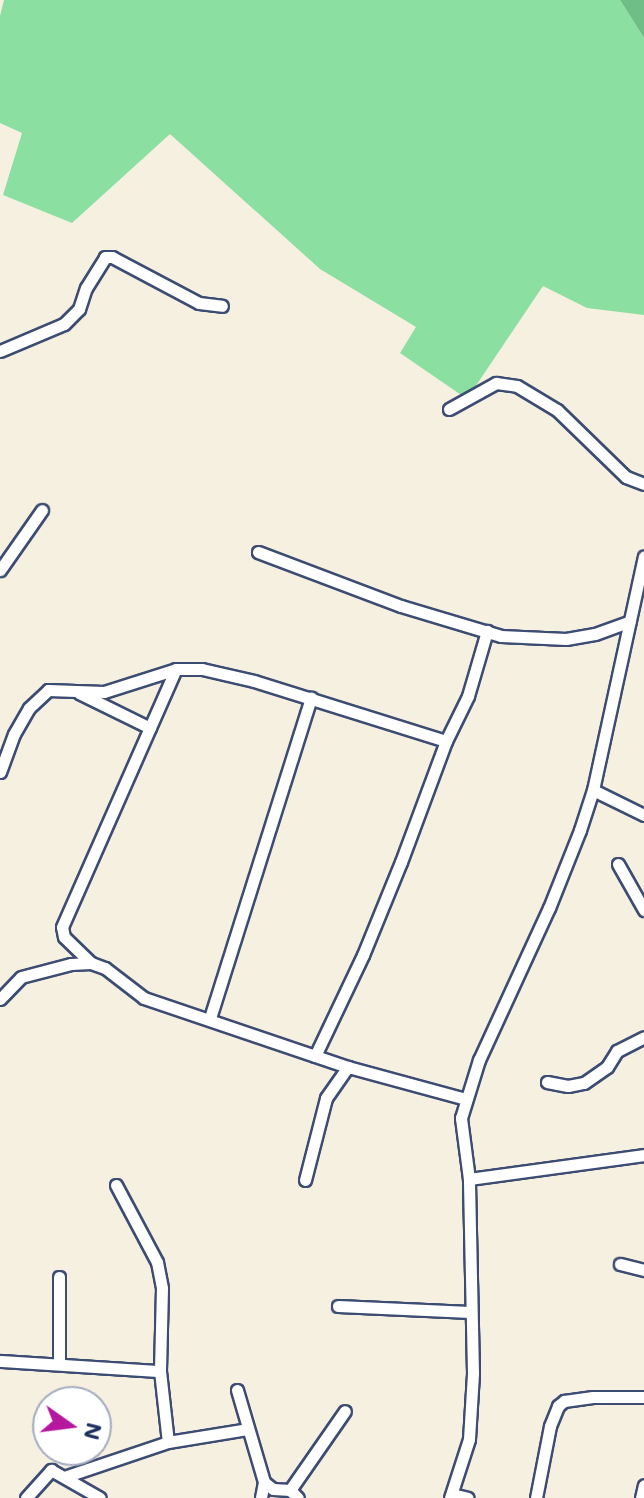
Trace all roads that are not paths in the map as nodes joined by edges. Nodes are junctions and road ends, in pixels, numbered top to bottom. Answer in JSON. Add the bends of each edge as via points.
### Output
{"nodes":[{"id":1,"x":222,"y":306,"type":"dead end"},
{"id":2,"x":0,"y":351,"type":"edge"},
{"id":3,"x":449,"y":409,"type":"dead end"},
{"id":4,"x":644,"y":484,"type":"edge"},
{"id":5,"x":42,"y":510,"type":"dead end"},
{"id":6,"x":258,"y":552,"type":"dead end"},
{"id":7,"x":644,"y":557,"type":"edge"},
{"id":8,"x":0,"y":570,"type":"edge"},
{"id":9,"x":630,"y":621,"type":"junction"},
{"id":10,"x":487,"y":631,"type":"junction"},
{"id":11,"x":176,"y":669,"type":"junction"},
{"id":12,"x":79,"y":693,"type":"junction"},
{"id":13,"x":311,"y":698,"type":"junction"},
{"id":14,"x":150,"y":728,"type":"junction"},
{"id":15,"x":446,"y":741,"type":"junction"},
{"id":16,"x":0,"y":772,"type":"edge"},
{"id":17,"x":593,"y":790,"type":"junction"},
{"id":18,"x":644,"y":815,"type":"edge"},
{"id":19,"x":618,"y":864,"type":"dead end"},
{"id":20,"x":644,"y":910,"type":"edge"},
{"id":21,"x":91,"y":963,"type":"junction"},
{"id":22,"x":0,"y":999,"type":"edge"},
{"id":23,"x":210,"y":1018,"type":"junction"},
{"id":24,"x":644,"y":1037,"type":"edge"},
{"id":25,"x":315,"y":1056,"type":"junction"},
{"id":26,"x":328,"y":1060,"type":"junction"},
{"id":27,"x":348,"y":1067,"type":"junction"},
{"id":28,"x":547,"y":1082,"type":"dead end"},
{"id":29,"x":332,"y":1084,"type":"junction"},
{"id":30,"x":466,"y":1099,"type":"junction"},
{"id":31,"x":644,"y":1155,"type":"edge"},
{"id":32,"x":469,"y":1179,"type":"junction"},
{"id":33,"x":305,"y":1180,"type":"dead end"},
{"id":34,"x":116,"y":1185,"type":"dead end"},
{"id":35,"x":620,"y":1264,"type":"dead end"},
{"id":36,"x":644,"y":1270,"type":"edge"},
{"id":37,"x":59,"y":1277,"type":"dead end"},
{"id":38,"x":338,"y":1306,"type":"dead end"},
{"id":39,"x":470,"y":1312,"type":"junction"},
{"id":40,"x":0,"y":1361,"type":"edge"},
{"id":41,"x":59,"y":1363,"type":"junction"},
{"id":42,"x":160,"y":1371,"type":"junction"},
{"id":43,"x":237,"y":1390,"type":"dead end"},
{"id":44,"x":644,"y":1397,"type":"edge"},
{"id":45,"x":345,"y":1411,"type":"dead end"},
{"id":46,"x":247,"y":1429,"type":"junction"},
{"id":47,"x":168,"y":1442,"type":"junction"},
{"id":48,"x":67,"y":1476,"type":"junction"},
{"id":49,"x":264,"y":1482,"type":"junction"},
{"id":50,"x":644,"y":1485,"type":"edge"},
{"id":51,"x":294,"y":1494,"type":"edge"},
{"id":52,"x":451,"y":1496,"type":"edge"},
{"id":53,"x":26,"y":1498,"type":"edge"},
{"id":54,"x":100,"y":1498,"type":"edge"},
{"id":55,"x":261,"y":1498,"type":"edge"},
{"id":56,"x":468,"y":1498,"type":"edge"},
{"id":57,"x":536,"y":1498,"type":"edge"},
{"id":58,"x":641,"y":1498,"type":"edge"}],
"edges":[{"from":1,"to":2,"type":"street","via":[[199,303],[105,257],[79,309],[64,324]]},
{"from":3,"to":4,"type":"street","via":[[496,383],[517,386],[557,410],[626,477]]},
{"from":5,"to":8,"type":"street"},
{"from":6,"to":10,"type":"street","via":[[401,606]]},
{"from":7,"to":9,"type":"street"},
{"from":9,"to":10,"type":"street","via":[[566,639],[512,638]]},
{"from":9,"to":17,"type":"street"},
{"from":10,"to":15,"type":"street","via":[[468,696]]},
{"from":11,"to":12,"type":"street","via":[[104,692]]},
{"from":11,"to":13,"type":"street","via":[[202,669]]},
{"from":11,"to":14,"type":"street"},
{"from":12,"to":14,"type":"street"},
{"from":12,"to":16,"type":"street","via":[[61,688],[39,696],[14,734]]},
{"from":13,"to":15,"type":"street"},
{"from":13,"to":23,"type":"street"},
{"from":14,"to":21,"type":"street","via":[[62,927],[64,937]]},
{"from":15,"to":25,"type":"street","via":[[363,955]]},
{"from":17,"to":18,"type":"street"},
{"from":17,"to":30,"type":"street","via":[[549,908]]},
{"from":19,"to":20,"type":"street"},
{"from":21,"to":22,"type":"street","via":[[21,977]]},
{"from":21,"to":23,"type":"street","via":[[144,998]]},
{"from":23,"to":25,"type":"street"},
{"from":24,"to":28,"type":"street","via":[[617,1051],[607,1067],[584,1083]]},
{"from":25,"to":26,"type":"street"},
{"from":26,"to":27,"type":"street"},
{"from":26,"to":29,"type":"street"},
{"from":27,"to":29,"type":"street"},
{"from":27,"to":30,"type":"street"},
{"from":29,"to":33,"type":"street"},
{"from":30,"to":32,"type":"street","via":[[461,1136]]},
{"from":31,"to":32,"type":"street"},
{"from":32,"to":39,"type":"street"},
{"from":34,"to":42,"type":"street","via":[[157,1262],[162,1288]]},
{"from":35,"to":36,"type":"street"},
{"from":37,"to":41,"type":"street"},
{"from":38,"to":39,"type":"street"},
{"from":39,"to":52,"type":"street","via":[[469,1439]]},
{"from":40,"to":41,"type":"street"},
{"from":41,"to":42,"type":"street"},
{"from":42,"to":47,"type":"street"},
{"from":43,"to":46,"type":"street"},
{"from":44,"to":57,"type":"street","via":[[593,1397],[558,1406]]},
{"from":45,"to":51,"type":"street"},
{"from":46,"to":47,"type":"street"},
{"from":46,"to":49,"type":"street"},
{"from":47,"to":48,"type":"street"},
{"from":48,"to":53,"type":"street","via":[[47,1471]]},
{"from":48,"to":54,"type":"street"},
{"from":49,"to":51,"type":"street"},
{"from":49,"to":55,"type":"street"},
{"from":50,"to":58,"type":"street"},
{"from":52,"to":56,"type":"street"}]}
